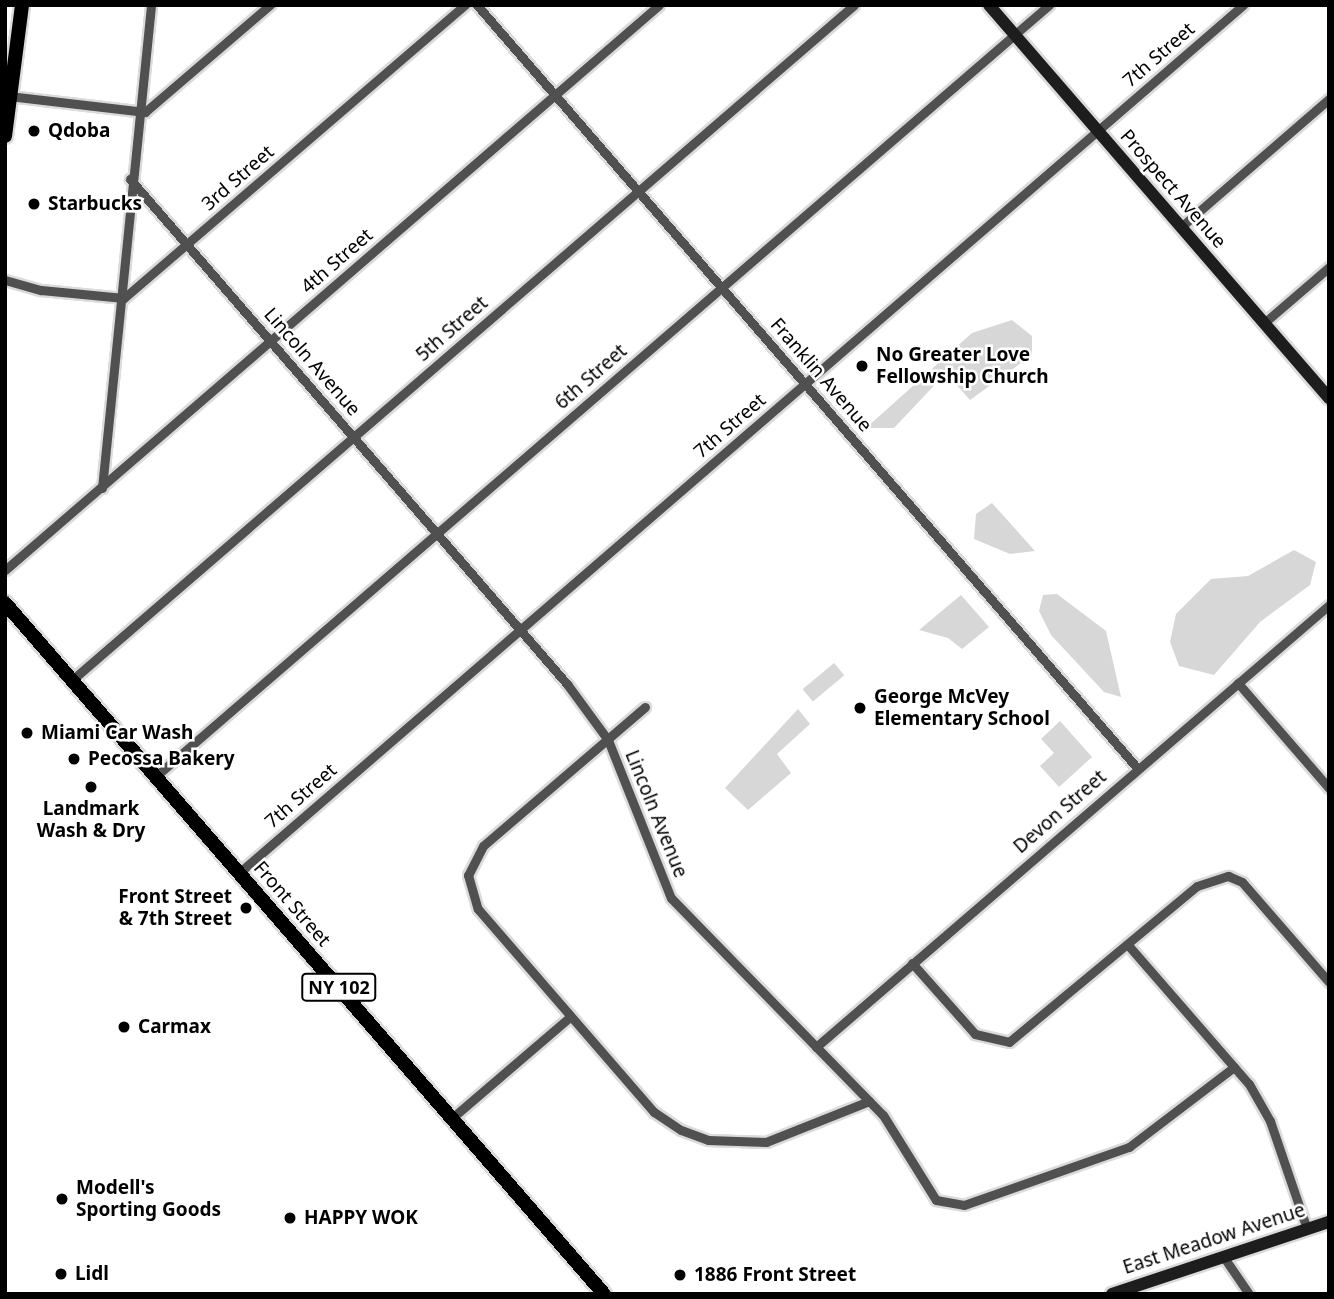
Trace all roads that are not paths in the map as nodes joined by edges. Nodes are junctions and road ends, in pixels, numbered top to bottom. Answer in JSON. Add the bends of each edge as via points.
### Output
{"nodes":[{"id":1,"x":22,"y":5,"type":"edge"},
{"id":2,"x":151,"y":5,"type":"edge"},
{"id":3,"x":270,"y":5,"type":"edge"},
{"id":4,"x":466,"y":5,"type":"edge"},
{"id":5,"x":477,"y":5,"type":"edge"},
{"id":6,"x":659,"y":5,"type":"edge"},
{"id":7,"x":854,"y":5,"type":"edge"},
{"id":8,"x":989,"y":5,"type":"edge"},
{"id":9,"x":1049,"y":5,"type":"edge"},
{"id":10,"x":1243,"y":5,"type":"edge"},
{"id":11,"x":1015,"y":35,"type":"junction"},
{"id":12,"x":555,"y":95,"type":"junction"},
{"id":13,"x":9,"y":96,"type":"junction"},
{"id":14,"x":1329,"y":99,"type":"edge"},
{"id":15,"x":138,"y":111,"type":"junction"},
{"id":16,"x":1097,"y":131,"type":"junction"},
{"id":17,"x":5,"y":136,"type":"edge"},
{"id":18,"x":130,"y":179,"type":"junction"},
{"id":19,"x":638,"y":191,"type":"junction"},
{"id":20,"x":1181,"y":227,"type":"junction"},
{"id":21,"x":187,"y":245,"type":"junction"},
{"id":22,"x":1329,"y":267,"type":"edge"},
{"id":23,"x":5,"y":280,"type":"edge"},
{"id":24,"x":722,"y":288,"type":"junction"},
{"id":25,"x":117,"y":298,"type":"junction"},
{"id":26,"x":1264,"y":323,"type":"junction"},
{"id":27,"x":271,"y":341,"type":"junction"},
{"id":28,"x":805,"y":384,"type":"junction"},
{"id":29,"x":1329,"y":398,"type":"edge"},
{"id":30,"x":354,"y":437,"type":"junction"},
{"id":31,"x":102,"y":488,"type":"junction"},
{"id":32,"x":437,"y":534,"type":"junction"},
{"id":33,"x":5,"y":570,"type":"edge"},
{"id":34,"x":5,"y":603,"type":"edge"},
{"id":35,"x":1329,"y":605,"type":"edge"},
{"id":36,"x":520,"y":630,"type":"junction"},
{"id":37,"x":72,"y":680,"type":"junction"},
{"id":38,"x":1238,"y":683,"type":"junction"},
{"id":39,"x":645,"y":707,"type":"dead end"},
{"id":40,"x":608,"y":740,"type":"junction"},
{"id":41,"x":1138,"y":769,"type":"junction"},
{"id":42,"x":156,"y":776,"type":"junction"},
{"id":43,"x":1329,"y":788,"type":"edge"},
{"id":44,"x":240,"y":872,"type":"junction"},
{"id":45,"x":1128,"y":945,"type":"junction"},
{"id":46,"x":912,"y":963,"type":"junction"},
{"id":47,"x":1329,"y":982,"type":"edge"},
{"id":48,"x":570,"y":1017,"type":"junction"},
{"id":49,"x":816,"y":1047,"type":"junction"},
{"id":50,"x":1234,"y":1067,"type":"junction"},
{"id":51,"x":869,"y":1101,"type":"junction"},
{"id":52,"x":452,"y":1118,"type":"junction"},
{"id":53,"x":1329,"y":1222,"type":"edge"},
{"id":54,"x":1307,"y":1229,"type":"junction"},
{"id":55,"x":1223,"y":1255,"type":"junction"},
{"id":56,"x":604,"y":1294,"type":"edge"},
{"id":57,"x":1112,"y":1294,"type":"edge"},
{"id":58,"x":1249,"y":1294,"type":"edge"}],
"edges":[{"from":1,"to":13,"type":"main road"},
{"from":2,"to":15,"type":"street"},
{"from":3,"to":15,"type":"street","via":[[145,113]]},
{"from":4,"to":21,"type":"street","name":"3rd Street"},
{"from":5,"to":12,"type":"street","name":"Franklin Avenue"},
{"from":6,"to":12,"type":"street","name":"4th Street"},
{"from":7,"to":19,"type":"street","name":"5th Street"},
{"from":8,"to":11,"type":"street","name":"Prospect Avenue"},
{"from":9,"to":11,"type":"street","name":"6th Street"},
{"from":10,"to":16,"type":"street","name":"7th Street"},
{"from":11,"to":16,"type":"street","name":"Prospect Avenue"},
{"from":11,"to":24,"type":"street","name":"6th Street"},
{"from":12,"to":19,"type":"street","name":"Franklin Avenue"},
{"from":12,"to":27,"type":"street","name":"4th Street"},
{"from":13,"to":15,"type":"street"},
{"from":13,"to":17,"type":"main road"},
{"from":14,"to":20,"type":"street"},
{"from":15,"to":18,"type":"street"},
{"from":16,"to":20,"type":"street","name":"Prospect Avenue"},
{"from":16,"to":28,"type":"street","name":"7th Street"},
{"from":18,"to":21,"type":"street","name":"Lincoln Avenue"},
{"from":18,"to":25,"type":"street"},
{"from":19,"to":24,"type":"street","name":"Franklin Avenue"},
{"from":19,"to":30,"type":"street","name":"5th Street"},
{"from":20,"to":26,"type":"street","name":"Prospect Avenue"},
{"from":21,"to":25,"type":"street","name":"3rd Street"},
{"from":21,"to":27,"type":"street","name":"Lincoln Avenue"},
{"from":22,"to":26,"type":"street"},
{"from":23,"to":25,"type":"street","via":[[41,290]]},
{"from":24,"to":28,"type":"street","name":"Franklin Avenue"},
{"from":24,"to":32,"type":"street","name":"6th Street"},
{"from":25,"to":31,"type":"street"},
{"from":26,"to":29,"type":"street","name":"Prospect Avenue"},
{"from":27,"to":30,"type":"street","name":"Lincoln Avenue"},
{"from":27,"to":31,"type":"street","name":"4th Street"},
{"from":28,"to":36,"type":"street","name":"7th Street"},
{"from":28,"to":41,"type":"street","name":"Franklin Avenue"},
{"from":30,"to":32,"type":"street","name":"Lincoln Avenue"},
{"from":30,"to":37,"type":"street","name":"5th Street"},
{"from":31,"to":33,"type":"street","name":"4th Street"},
{"from":32,"to":36,"type":"street","name":"Lincoln Avenue"},
{"from":32,"to":42,"type":"street","name":"6th Street"},
{"from":34,"to":37,"type":"main road","name":"Front Street","number":"NY 102"},
{"from":35,"to":38,"type":"street","name":"Devon Street"},
{"from":36,"to":40,"type":"street","name":"Lincoln Avenue"},
{"from":36,"to":44,"type":"street","name":"7th Street"},
{"from":37,"to":42,"type":"main road","name":"Front Street","number":"NY 102"},
{"from":38,"to":41,"type":"street","name":"Devon Street"},
{"from":38,"to":43,"type":"street"},
{"from":39,"to":40,"type":"street"},
{"from":40,"to":48,"type":"street","via":[[483,846],[468,875],[470,894]]},
{"from":40,"to":49,"type":"street","name":"Lincoln Avenue","via":[[671,898]]},
{"from":41,"to":46,"type":"street","name":"Devon Street"},
{"from":42,"to":44,"type":"main road","name":"Front Street","number":"NY 102"},
{"from":44,"to":52,"type":"main road","name":"Front Street","number":"NY 102"},
{"from":45,"to":46,"type":"street","via":[[1025,1034],[1003,1044],[975,1034]]},
{"from":45,"to":47,"type":"street","via":[[1197,886],[1228,876],[1242,882]]},
{"from":45,"to":50,"type":"street"},
{"from":46,"to":49,"type":"street","name":"Devon Street"},
{"from":48,"to":51,"type":"street","via":[[653,1112],[708,1140],[766,1142]]},
{"from":48,"to":52,"type":"street"},
{"from":49,"to":51,"type":"street","name":"Lincoln Avenue"},
{"from":50,"to":51,"type":"street","name":"Lincoln Avenue","via":[[1129,1147],[964,1205],[936,1200],[924,1188],[901,1140]]},
{"from":50,"to":54,"type":"street","via":[[1270,1121]]},
{"from":52,"to":56,"type":"main road","name":"Front Street","number":"NY 102"},
{"from":53,"to":54,"type":"street","name":"East Meadow Avenue"},
{"from":54,"to":55,"type":"street","name":"East Meadow Avenue"},
{"from":55,"to":57,"type":"street","name":"East Meadow Avenue"},
{"from":55,"to":58,"type":"street"}]}
